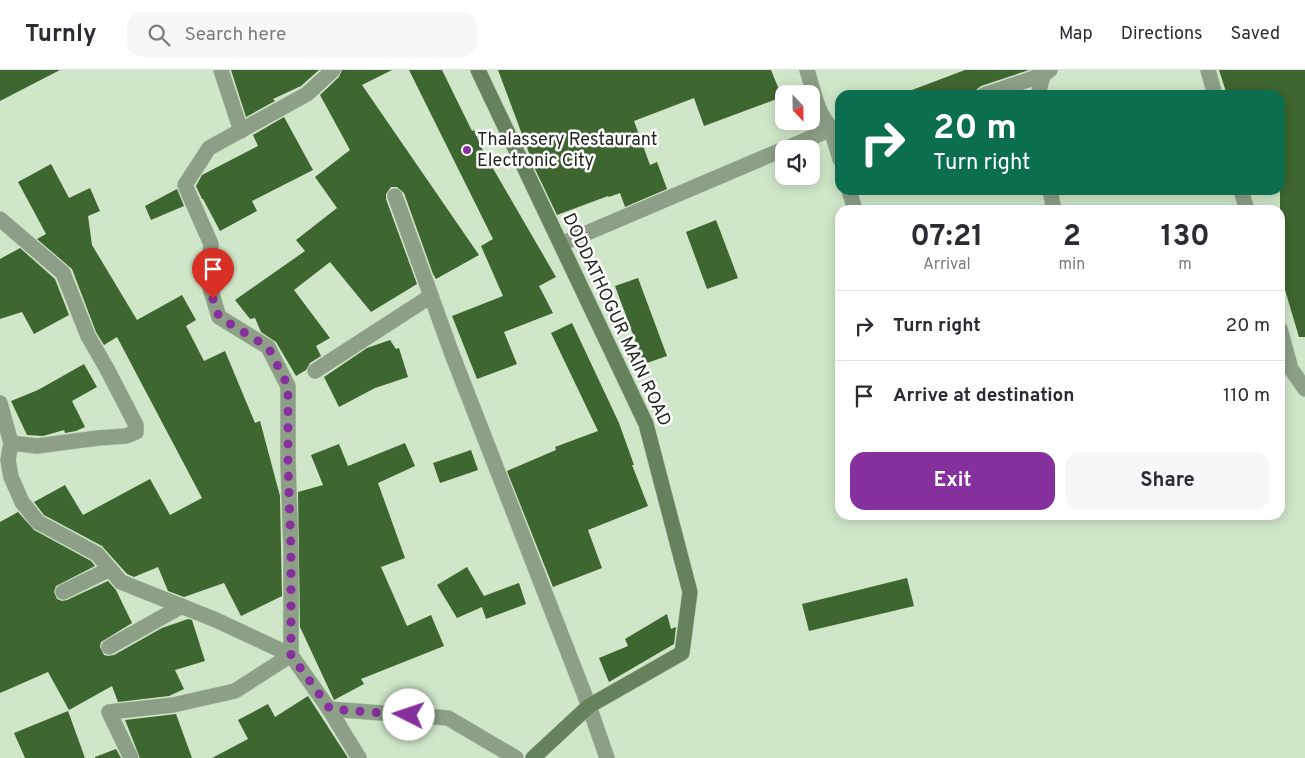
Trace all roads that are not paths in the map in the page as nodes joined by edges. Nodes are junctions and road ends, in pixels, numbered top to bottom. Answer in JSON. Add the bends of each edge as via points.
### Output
{"nodes":[{"id":1,"x":222,"y":70,"type":"edge"},
{"id":2,"x":333,"y":70,"type":"edge"},
{"id":3,"x":478,"y":70,"type":"edge"},
{"id":4,"x":807,"y":70,"type":"edge"},
{"id":5,"x":1208,"y":70,"type":"edge"},
{"id":6,"x":1046,"y":73,"type":"edge"},
{"id":7,"x":998,"y":90,"type":"edge"},
{"id":8,"x":1040,"y":90,"type":"edge"},
{"id":9,"x":1214,"y":90,"type":"edge"},
{"id":10,"x":241,"y":130,"type":"junction"},
{"id":11,"x":835,"y":130,"type":"edge"},
{"id":12,"x":835,"y":131,"type":"edge"},
{"id":13,"x":810,"y":140,"type":"edge"},
{"id":14,"x":775,"y":153,"type":"edge"},
{"id":15,"x":395,"y":196,"type":"dead end"},
{"id":16,"x":0,"y":220,"type":"edge"},
{"id":17,"x":561,"y":244,"type":"junction"},
{"id":18,"x":432,"y":296,"type":"junction"},
{"id":19,"x":1285,"y":347,"type":"edge"},
{"id":20,"x":315,"y":371,"type":"dead end"},
{"id":21,"x":1305,"y":389,"type":"edge"},
{"id":22,"x":0,"y":403,"type":"edge"},
{"id":23,"x":6,"y":450,"type":"edge"},
{"id":24,"x":110,"y":569,"type":"junction"},
{"id":25,"x":63,"y":592,"type":"dead end"},
{"id":26,"x":182,"y":606,"type":"junction"},
{"id":27,"x":109,"y":646,"type":"dead end"},
{"id":28,"x":291,"y":655,"type":"junction"},
{"id":29,"x":589,"y":706,"type":"junction"},
{"id":30,"x":330,"y":709,"type":"junction"},
{"id":31,"x":606,"y":754,"type":"edge"},
{"id":32,"x":131,"y":758,"type":"edge"},
{"id":33,"x":359,"y":758,"type":"edge"},
{"id":34,"x":516,"y":758,"type":"edge"},
{"id":35,"x":533,"y":758,"type":"edge"}],
"edges":[{"from":1,"to":10,"type":"street"},
{"from":2,"to":10,"type":"street","via":[[307,94]]},
{"from":3,"to":17,"type":"street","name":"DODDATHOGUR MAIN ROAD"},
{"from":4,"to":11,"type":"street","via":[[825,121]]},
{"from":5,"to":9,"type":"street"},
{"from":6,"to":7,"type":"street"},
{"from":6,"to":8,"type":"street"},
{"from":10,"to":28,"type":"street","via":[[209,148],[184,185],[211,244],[208,281],[219,317],[268,347],[288,386]]},
{"from":12,"to":13,"type":"street"},
{"from":14,"to":17,"type":"street"},
{"from":15,"to":18,"type":"street"},
{"from":16,"to":23,"type":"street","via":[[63,273],[88,336],[136,425],[136,432],[126,436]]},
{"from":17,"to":29,"type":"street","name":"DODDATHOGUR MAIN ROAD","via":[[646,424],[690,592],[682,652]]},
{"from":18,"to":20,"type":"street"},
{"from":18,"to":29,"type":"street"},
{"from":19,"to":21,"type":"street","via":[[1291,369]]},
{"from":22,"to":23,"type":"street"},
{"from":23,"to":24,"type":"street","via":[[11,477],[22,502],[38,522],[97,554]]},
{"from":24,"to":25,"type":"street"},
{"from":24,"to":26,"type":"street","via":[[121,582]]},
{"from":26,"to":27,"type":"street"},
{"from":26,"to":28,"type":"street"},
{"from":28,"to":30,"type":"street"},
{"from":28,"to":32,"type":"street","via":[[235,690],[173,705],[109,712]]},
{"from":29,"to":31,"type":"street"},
{"from":29,"to":35,"type":"street","name":"DODDATHOGUR MAIN ROAD"},
{"from":30,"to":33,"type":"street"},
{"from":30,"to":34,"type":"street","via":[[448,718]]}]}
